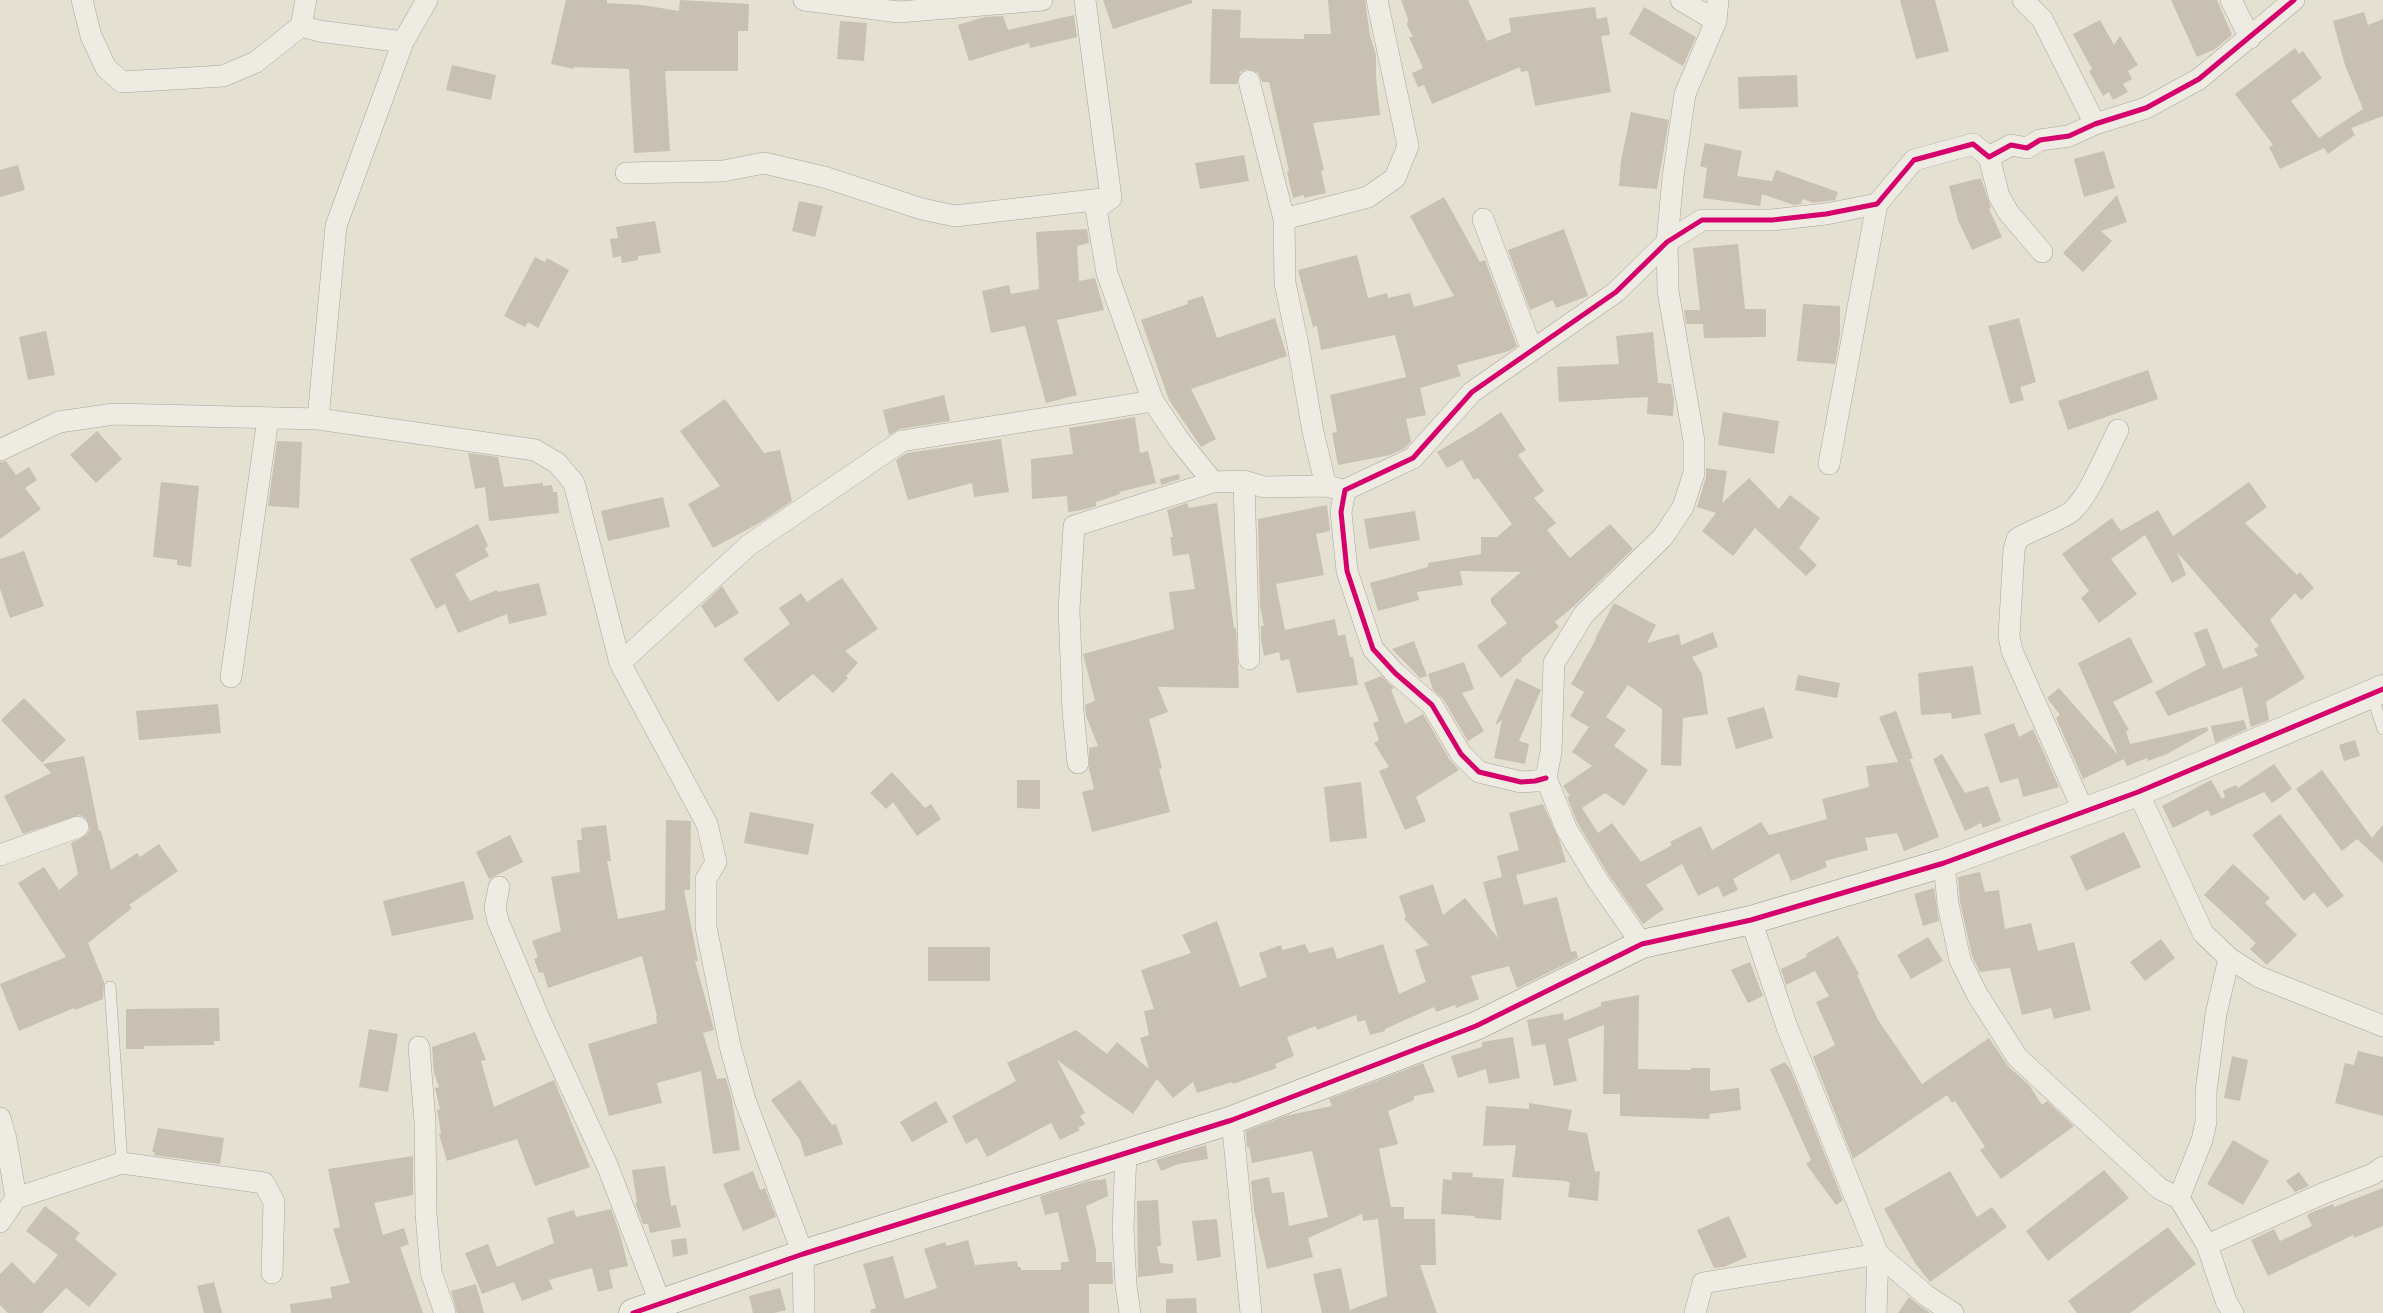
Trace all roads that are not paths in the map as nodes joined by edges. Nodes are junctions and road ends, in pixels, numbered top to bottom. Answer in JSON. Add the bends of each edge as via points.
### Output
{"nodes":[{"id":1,"x":82,"y":0,"type":"edge"},
{"id":2,"x":306,"y":0,"type":"edge"},
{"id":3,"x":427,"y":0,"type":"edge"},
{"id":4,"x":804,"y":0,"type":"edge"},
{"id":5,"x":1042,"y":0,"type":"edge"},
{"id":6,"x":1085,"y":0,"type":"edge"},
{"id":7,"x":1378,"y":0,"type":"edge"},
{"id":8,"x":1681,"y":0,"type":"edge"},
{"id":9,"x":2022,"y":0,"type":"edge"},
{"id":10,"x":2231,"y":0,"type":"edge"},
{"id":11,"x":2294,"y":0,"type":"edge"},
{"id":12,"x":1717,"y":10,"type":"edge"},
{"id":13,"x":301,"y":26,"type":"junction"},
{"id":14,"x":2250,"y":38,"type":"junction"},
{"id":15,"x":403,"y":42,"type":"junction"},
{"id":16,"x":1249,"y":81,"type":"dead end"},
{"id":17,"x":2095,"y":124,"type":"junction"},
{"id":18,"x":1989,"y":156,"type":"junction"},
{"id":19,"x":626,"y":174,"type":"dead end"},
{"id":20,"x":1111,"y":198,"type":"junction"},
{"id":21,"x":1877,"y":204,"type":"junction"},
{"id":22,"x":1284,"y":219,"type":"junction"},
{"id":23,"x":1483,"y":219,"type":"dead end"},
{"id":24,"x":1667,"y":242,"type":"junction"},
{"id":25,"x":2042,"y":252,"type":"dead end"},
{"id":26,"x":1532,"y":350,"type":"junction"},
{"id":27,"x":1153,"y":401,"type":"junction"},
{"id":28,"x":268,"y":418,"type":"junction"},
{"id":29,"x":318,"y":419,"type":"junction"},
{"id":30,"x":2118,"y":430,"type":"dead end"},
{"id":31,"x":0,"y":450,"type":"edge"},
{"id":32,"x":1829,"y":464,"type":"dead end"},
{"id":33,"x":1244,"y":481,"type":"junction"},
{"id":34,"x":1214,"y":482,"type":"junction"},
{"id":35,"x":1335,"y":488,"type":"junction"},
{"id":36,"x":1249,"y":659,"type":"dead end"},
{"id":37,"x":620,"y":663,"type":"junction"},
{"id":38,"x":231,"y":676,"type":"dead end"},
{"id":39,"x":2377,"y":691,"type":"edge"},
{"id":40,"x":2383,"y":729,"type":"edge"},
{"id":41,"x":1078,"y":763,"type":"dead end"},
{"id":42,"x":1546,"y":778,"type":"junction"},
{"id":43,"x":2138,"y":792,"type":"junction"},
{"id":44,"x":2084,"y":812,"type":"junction"},
{"id":45,"x":78,"y":827,"type":"dead end"},
{"id":46,"x":0,"y":855,"type":"edge"},
{"id":47,"x":1944,"y":863,"type":"junction"},
{"id":48,"x":499,"y":887,"type":"dead end"},
{"id":49,"x":1751,"y":920,"type":"junction"},
{"id":50,"x":1642,"y":944,"type":"junction"},
{"id":51,"x":2230,"y":958,"type":"junction"},
{"id":52,"x":110,"y":987,"type":"dead end"},
{"id":53,"x":2383,"y":1026,"type":"edge"},
{"id":54,"x":420,"y":1047,"type":"dead end"},
{"id":55,"x":0,"y":1118,"type":"edge"},
{"id":56,"x":1232,"y":1120,"type":"junction"},
{"id":57,"x":1126,"y":1152,"type":"junction"},
{"id":58,"x":122,"y":1163,"type":"junction"},
{"id":59,"x":2383,"y":1167,"type":"edge"},
{"id":60,"x":16,"y":1198,"type":"junction"},
{"id":61,"x":2179,"y":1198,"type":"junction"},
{"id":62,"x":0,"y":1222,"type":"edge"},
{"id":63,"x":2207,"y":1245,"type":"junction"},
{"id":64,"x":803,"y":1254,"type":"junction"},
{"id":65,"x":1878,"y":1254,"type":"junction"},
{"id":66,"x":272,"y":1273,"type":"dead end"},
{"id":67,"x":660,"y":1302,"type":"junction"},
{"id":68,"x":445,"y":1313,"type":"edge"},
{"id":69,"x":632,"y":1313,"type":"edge"},
{"id":70,"x":804,"y":1313,"type":"edge"},
{"id":71,"x":1130,"y":1313,"type":"edge"},
{"id":72,"x":1251,"y":1313,"type":"edge"},
{"id":73,"x":1695,"y":1313,"type":"edge"},
{"id":74,"x":1876,"y":1313,"type":"edge"},
{"id":75,"x":1953,"y":1313,"type":"edge"},
{"id":76,"x":2233,"y":1313,"type":"edge"}],
"edges":[{"from":1,"to":13,"type":"street","via":[[92,36],[106,68],[122,82],[222,76],[256,62]]},
{"from":2,"to":13,"type":"street"},
{"from":3,"to":15,"type":"street"},
{"from":4,"to":5,"type":"street","via":[[899,12]]},
{"from":6,"to":20,"type":"street"},
{"from":7,"to":22,"type":"street","via":[[1408,146],[1395,178],[1368,197]]},
{"from":8,"to":12,"type":"street"},
{"from":9,"to":17,"type":"street","via":[[2042,19]]},
{"from":10,"to":14,"type":"street"},
{"from":11,"to":14,"type":"street"},
{"from":12,"to":24,"type":"street","via":[[1685,94]]},
{"from":13,"to":15,"type":"street"},
{"from":14,"to":17,"type":"street","via":[[2199,79],[2146,108]]},
{"from":15,"to":29,"type":"street","via":[[336,226]]},
{"from":16,"to":22,"type":"street"},
{"from":17,"to":18,"type":"street","via":[[2069,136],[2040,140],[2027,148],[2011,145]]},
{"from":18,"to":21,"type":"street","via":[[1973,144],[1914,160]]},
{"from":18,"to":25,"type":"street","via":[[1999,196],[2008,212]]},
{"from":19,"to":20,"type":"street","via":[[723,171],[764,163],[824,177],[922,209],[955,216]]},
{"from":20,"to":27,"type":"street","via":[[1096,209],[1107,273]]},
{"from":21,"to":24,"type":"street","via":[[1772,220],[1702,220]]},
{"from":21,"to":32,"type":"street"},
{"from":22,"to":35,"type":"street","via":[[1285,283],[1313,432]]},
{"from":23,"to":26,"type":"street"},
{"from":24,"to":26,"type":"street","via":[[1616,292]]},
{"from":24,"to":42,"type":"street","via":[[1668,291],[1694,441],[1694,473],[1683,507],[1663,537],[1584,614],[1554,663],[1551,752]]},
{"from":26,"to":35,"type":"street","via":[[1472,392],[1413,458]]},
{"from":27,"to":34,"type":"street","via":[[1179,440]]},
{"from":27,"to":37,"type":"street","via":[[902,442],[749,546]]},
{"from":28,"to":29,"type":"street"},
{"from":28,"to":31,"type":"street","via":[[114,414],[59,422]]},
{"from":28,"to":38,"type":"street"},
{"from":29,"to":37,"type":"street","via":[[535,450],[557,463],[574,483]]},
{"from":30,"to":44,"type":"street","via":[[2071,512],[2025,533],[2017,539],[2014,550],[2012,651]]},
{"from":33,"to":34,"type":"street"},
{"from":33,"to":35,"type":"street","via":[[1264,487]]},
{"from":33,"to":36,"type":"street"},
{"from":34,"to":41,"type":"street","via":[[1074,526],[1069,610]]},
{"from":35,"to":42,"type":"street","via":[[1341,512],[1347,571],[1373,649],[1432,705],[1461,754],[1479,772],[1521,782]]},
{"from":37,"to":64,"type":"street","via":[[707,824],[716,862],[706,879],[706,928],[730,1046],[745,1100]]},
{"from":39,"to":40,"type":"lane"},
{"from":39,"to":43,"type":"street"},
{"from":42,"to":50,"type":"street","via":[[1566,828]]},
{"from":43,"to":44,"type":"street"},
{"from":43,"to":51,"type":"street","via":[[2203,933]]},
{"from":44,"to":47,"type":"street"},
{"from":45,"to":46,"type":"street"},
{"from":47,"to":49,"type":"street"},
{"from":47,"to":61,"type":"street","via":[[1948,904],[1960,960],[1977,994],[2017,1057],[2160,1189]]},
{"from":48,"to":67,"type":"street","via":[[495,907],[498,921],[607,1165]]},
{"from":49,"to":50,"type":"street"},
{"from":49,"to":65,"type":"street","via":[[1788,1027]]},
{"from":50,"to":56,"type":"street","via":[[1476,1026]]},
{"from":51,"to":53,"type":"street","via":[[2259,977]]},
{"from":51,"to":61,"type":"street","via":[[2216,1014],[2206,1091],[2206,1122]]},
{"from":52,"to":58,"type":"lane"},
{"from":54,"to":68,"type":"street","via":[[431,1272]]},
{"from":55,"to":60,"type":"street"},
{"from":56,"to":57,"type":"street"},
{"from":56,"to":72,"type":"street"},
{"from":57,"to":64,"type":"street"},
{"from":57,"to":71,"type":"street","via":[[1123,1228]]},
{"from":58,"to":60,"type":"street"},
{"from":58,"to":66,"type":"street","via":[[264,1183],[274,1202]]},
{"from":59,"to":63,"type":"street"},
{"from":60,"to":62,"type":"street"},
{"from":61,"to":63,"type":"street"},
{"from":63,"to":76,"type":"street"},
{"from":64,"to":67,"type":"street"},
{"from":64,"to":70,"type":"street"},
{"from":65,"to":73,"type":"street","via":[[1703,1283]]},
{"from":65,"to":74,"type":"street"},
{"from":65,"to":75,"type":"street","via":[[1927,1296]]},
{"from":67,"to":69,"type":"street"}]}
